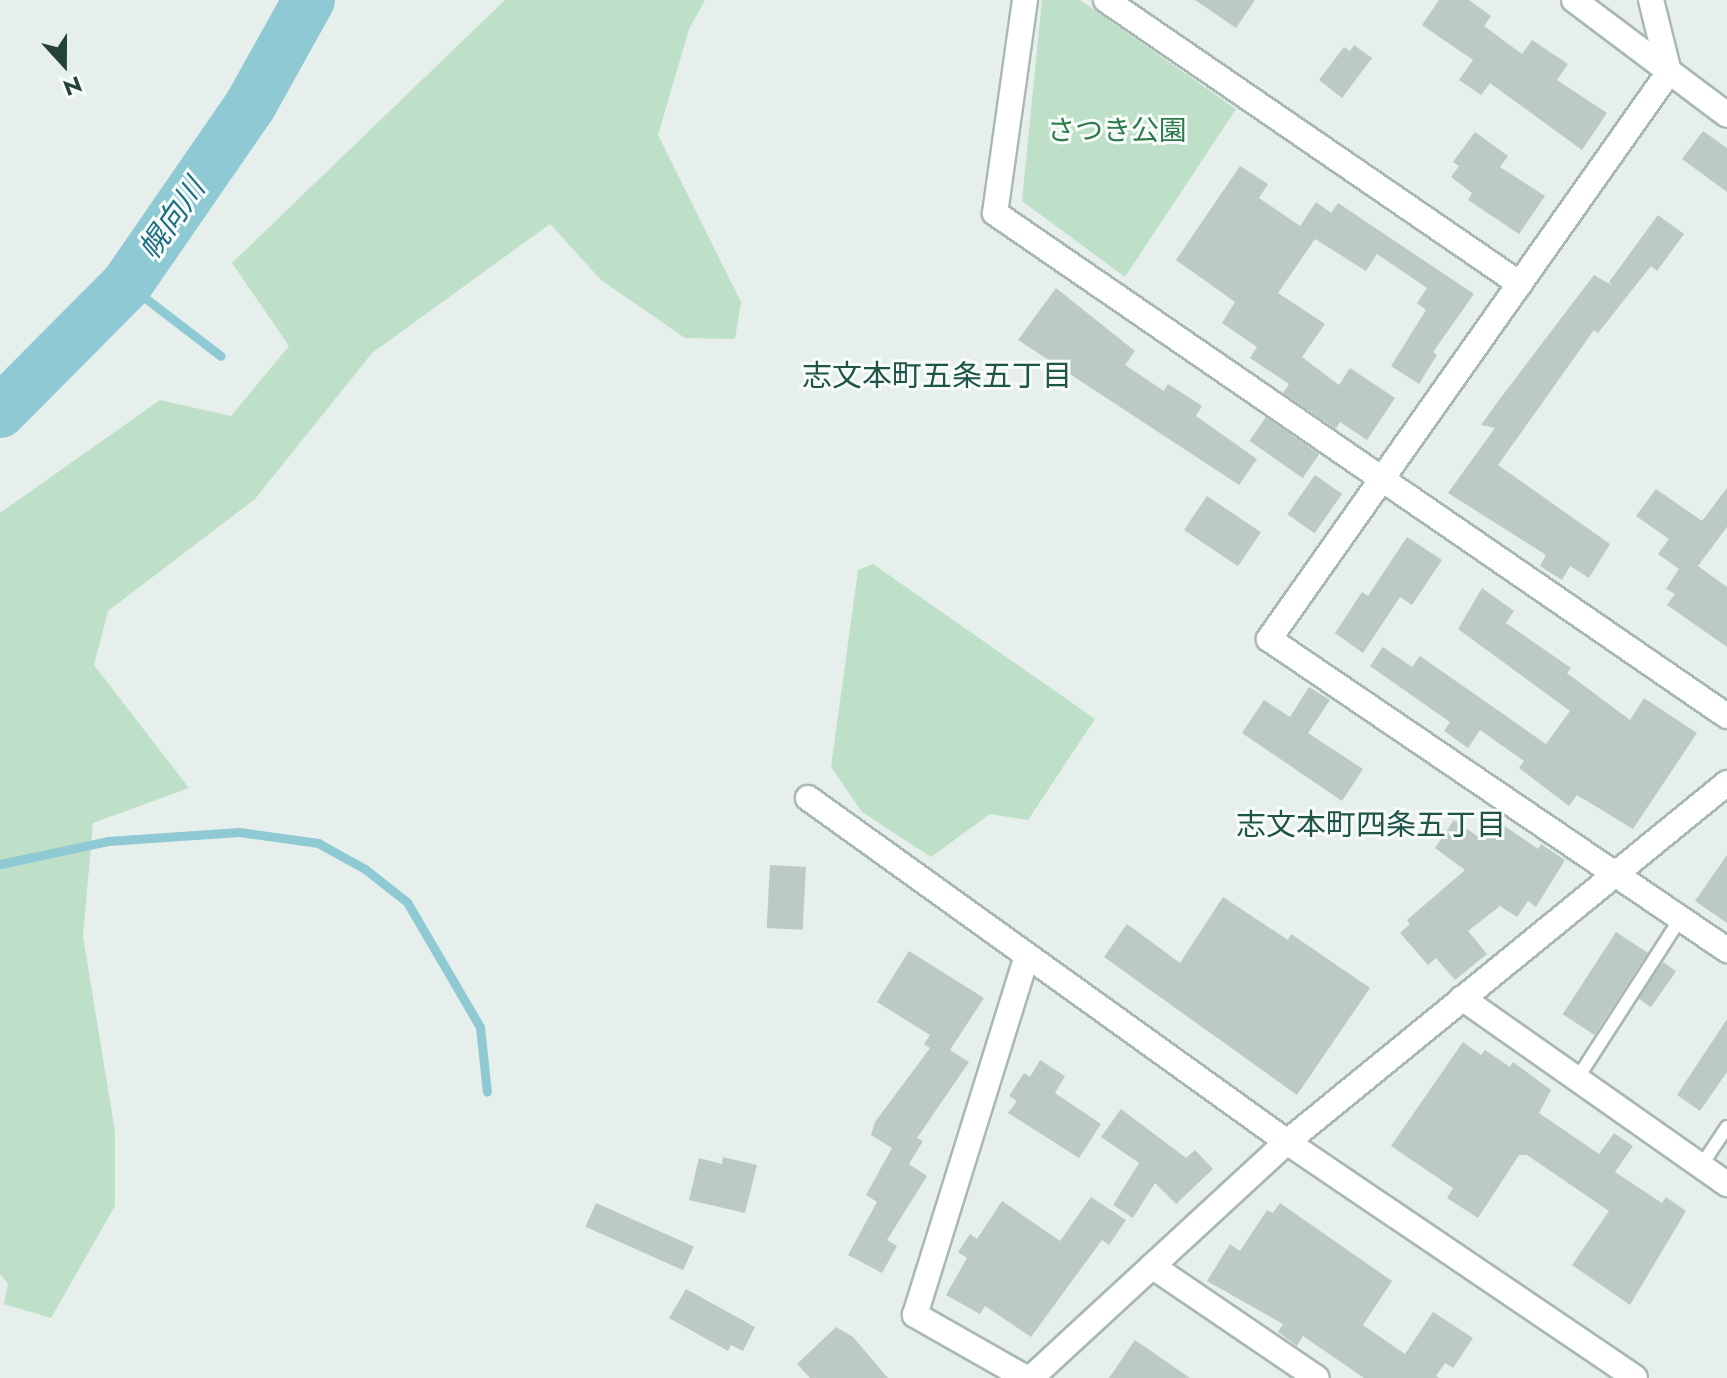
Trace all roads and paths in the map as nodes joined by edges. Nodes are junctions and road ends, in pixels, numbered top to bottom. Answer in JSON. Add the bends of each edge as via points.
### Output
{"nodes":[{"id":1,"x":1025,"y":0,"type":"edge"},
{"id":2,"x":1106,"y":0,"type":"edge"},
{"id":3,"x":1574,"y":0,"type":"edge"},
{"id":4,"x":1651,"y":0,"type":"edge"},
{"id":5,"x":1669,"y":72,"type":"junction"},
{"id":6,"x":1727,"y":115,"type":"edge"},
{"id":7,"x":1520,"y":284,"type":"junction"},
{"id":8,"x":1381,"y":480,"type":"junction"},
{"id":9,"x":1727,"y":716,"type":"edge"},
{"id":10,"x":1727,"y":783,"type":"edge"},
{"id":11,"x":808,"y":798,"type":"dead end"},
{"id":12,"x":1615,"y":874,"type":"junction"},
{"id":13,"x":1680,"y":919,"type":"junction"},
{"id":14,"x":1727,"y":950,"type":"edge"},
{"id":15,"x":1027,"y":956,"type":"junction"},
{"id":16,"x":1462,"y":998,"type":"junction"},
{"id":17,"x":1577,"y":1079,"type":"junction"},
{"id":18,"x":1727,"y":1127,"type":"edge"},
{"id":19,"x":1287,"y":1142,"type":"junction"},
{"id":20,"x":1701,"y":1166,"type":"junction"},
{"id":21,"x":1727,"y":1184,"type":"edge"},
{"id":22,"x":1152,"y":1266,"type":"junction"},
{"id":23,"x":1028,"y":1378,"type":"edge"},
{"id":24,"x":1317,"y":1378,"type":"edge"},
{"id":25,"x":1635,"y":1378,"type":"edge"}],
"edges":[{"from":1,"to":8,"type":"street","via":[[995,213]]},
{"from":2,"to":7,"type":"street"},
{"from":3,"to":5,"type":"street"},
{"from":4,"to":5,"type":"street"},
{"from":5,"to":6,"type":"street"},
{"from":5,"to":7,"type":"street"},
{"from":7,"to":8,"type":"street"},
{"from":8,"to":9,"type":"street"},
{"from":8,"to":12,"type":"street","via":[[1269,639]]},
{"from":10,"to":12,"type":"street"},
{"from":11,"to":15,"type":"street"},
{"from":12,"to":13,"type":"street"},
{"from":12,"to":16,"type":"street"},
{"from":13,"to":14,"type":"street"},
{"from":13,"to":17,"type":"lane"},
{"from":15,"to":19,"type":"street"},
{"from":15,"to":23,"type":"street","via":[[915,1315]]},
{"from":16,"to":17,"type":"street"},
{"from":16,"to":19,"type":"street"},
{"from":17,"to":20,"type":"street"},
{"from":18,"to":20,"type":"lane"},
{"from":19,"to":22,"type":"street"},
{"from":19,"to":25,"type":"street"},
{"from":20,"to":21,"type":"street"},
{"from":22,"to":23,"type":"street"},
{"from":22,"to":24,"type":"street"}]}
